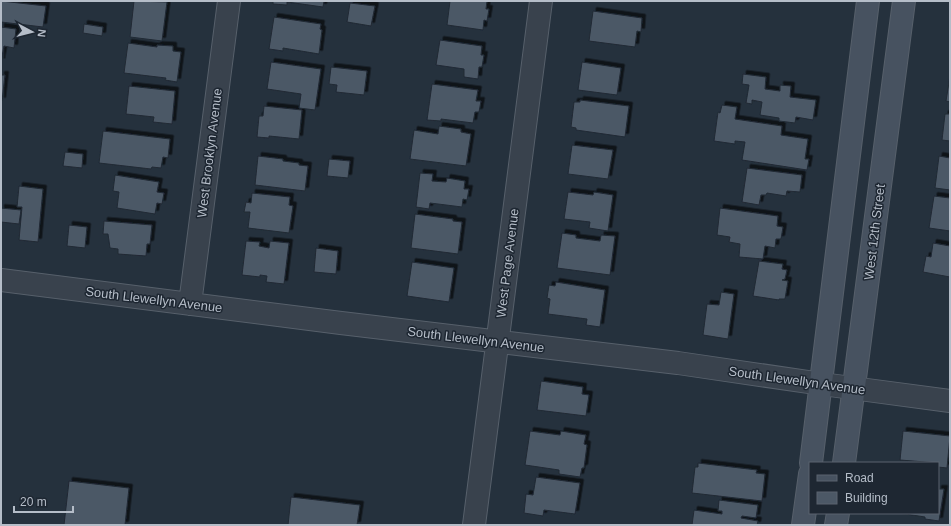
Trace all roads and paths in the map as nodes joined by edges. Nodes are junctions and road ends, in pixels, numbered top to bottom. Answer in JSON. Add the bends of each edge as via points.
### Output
{"nodes":[{"id":1,"x":229,"y":1,"type":"edge"},
{"id":2,"x":540,"y":1,"type":"edge"},
{"id":3,"x":868,"y":1,"type":"edge"},
{"id":4,"x":904,"y":1,"type":"edge"},
{"id":5,"x":1,"y":280,"type":"edge"},
{"id":6,"x":190,"y":304,"type":"junction"},
{"id":7,"x":497,"y":342,"type":"junction"},
{"id":8,"x":822,"y":384,"type":"junction"},
{"id":9,"x":854,"y":388,"type":"junction"},
{"id":10,"x":950,"y":401,"type":"edge"},
{"id":11,"x":812,"y":462,"type":"edge"},
{"id":12,"x":844,"y":462,"type":"edge"},
{"id":13,"x":809,"y":481,"type":"edge"},
{"id":14,"x":838,"y":514,"type":"edge"},
{"id":15,"x":474,"y":525,"type":"edge"},
{"id":16,"x":803,"y":525,"type":"edge"},
{"id":17,"x":836,"y":525,"type":"edge"}],
"edges":[{"from":1,"to":6,"type":"street","name":"West Brooklyn Avenue"},
{"from":2,"to":7,"type":"street","name":"West Page Avenue"},
{"from":3,"to":8,"type":"main road"},
{"from":4,"to":9,"type":"main road","name":"West 12th Street"},
{"from":5,"to":6,"type":"street","name":"South Llewellyn Avenue"},
{"from":6,"to":7,"type":"street","name":"South Llewellyn Avenue"},
{"from":7,"to":8,"type":"street","name":"South Llewellyn Avenue","via":[[678,363]]},
{"from":7,"to":15,"type":"street","name":"West Page Avenue"},
{"from":8,"to":9,"type":"street","name":"South Llewellyn Avenue"},
{"from":8,"to":11,"type":"main road"},
{"from":9,"to":10,"type":"street","name":"South Llewellyn Avenue"},
{"from":9,"to":12,"type":"main road","name":"West 12th Street"},
{"from":13,"to":16,"type":"main road"},
{"from":14,"to":17,"type":"main road"}]}
